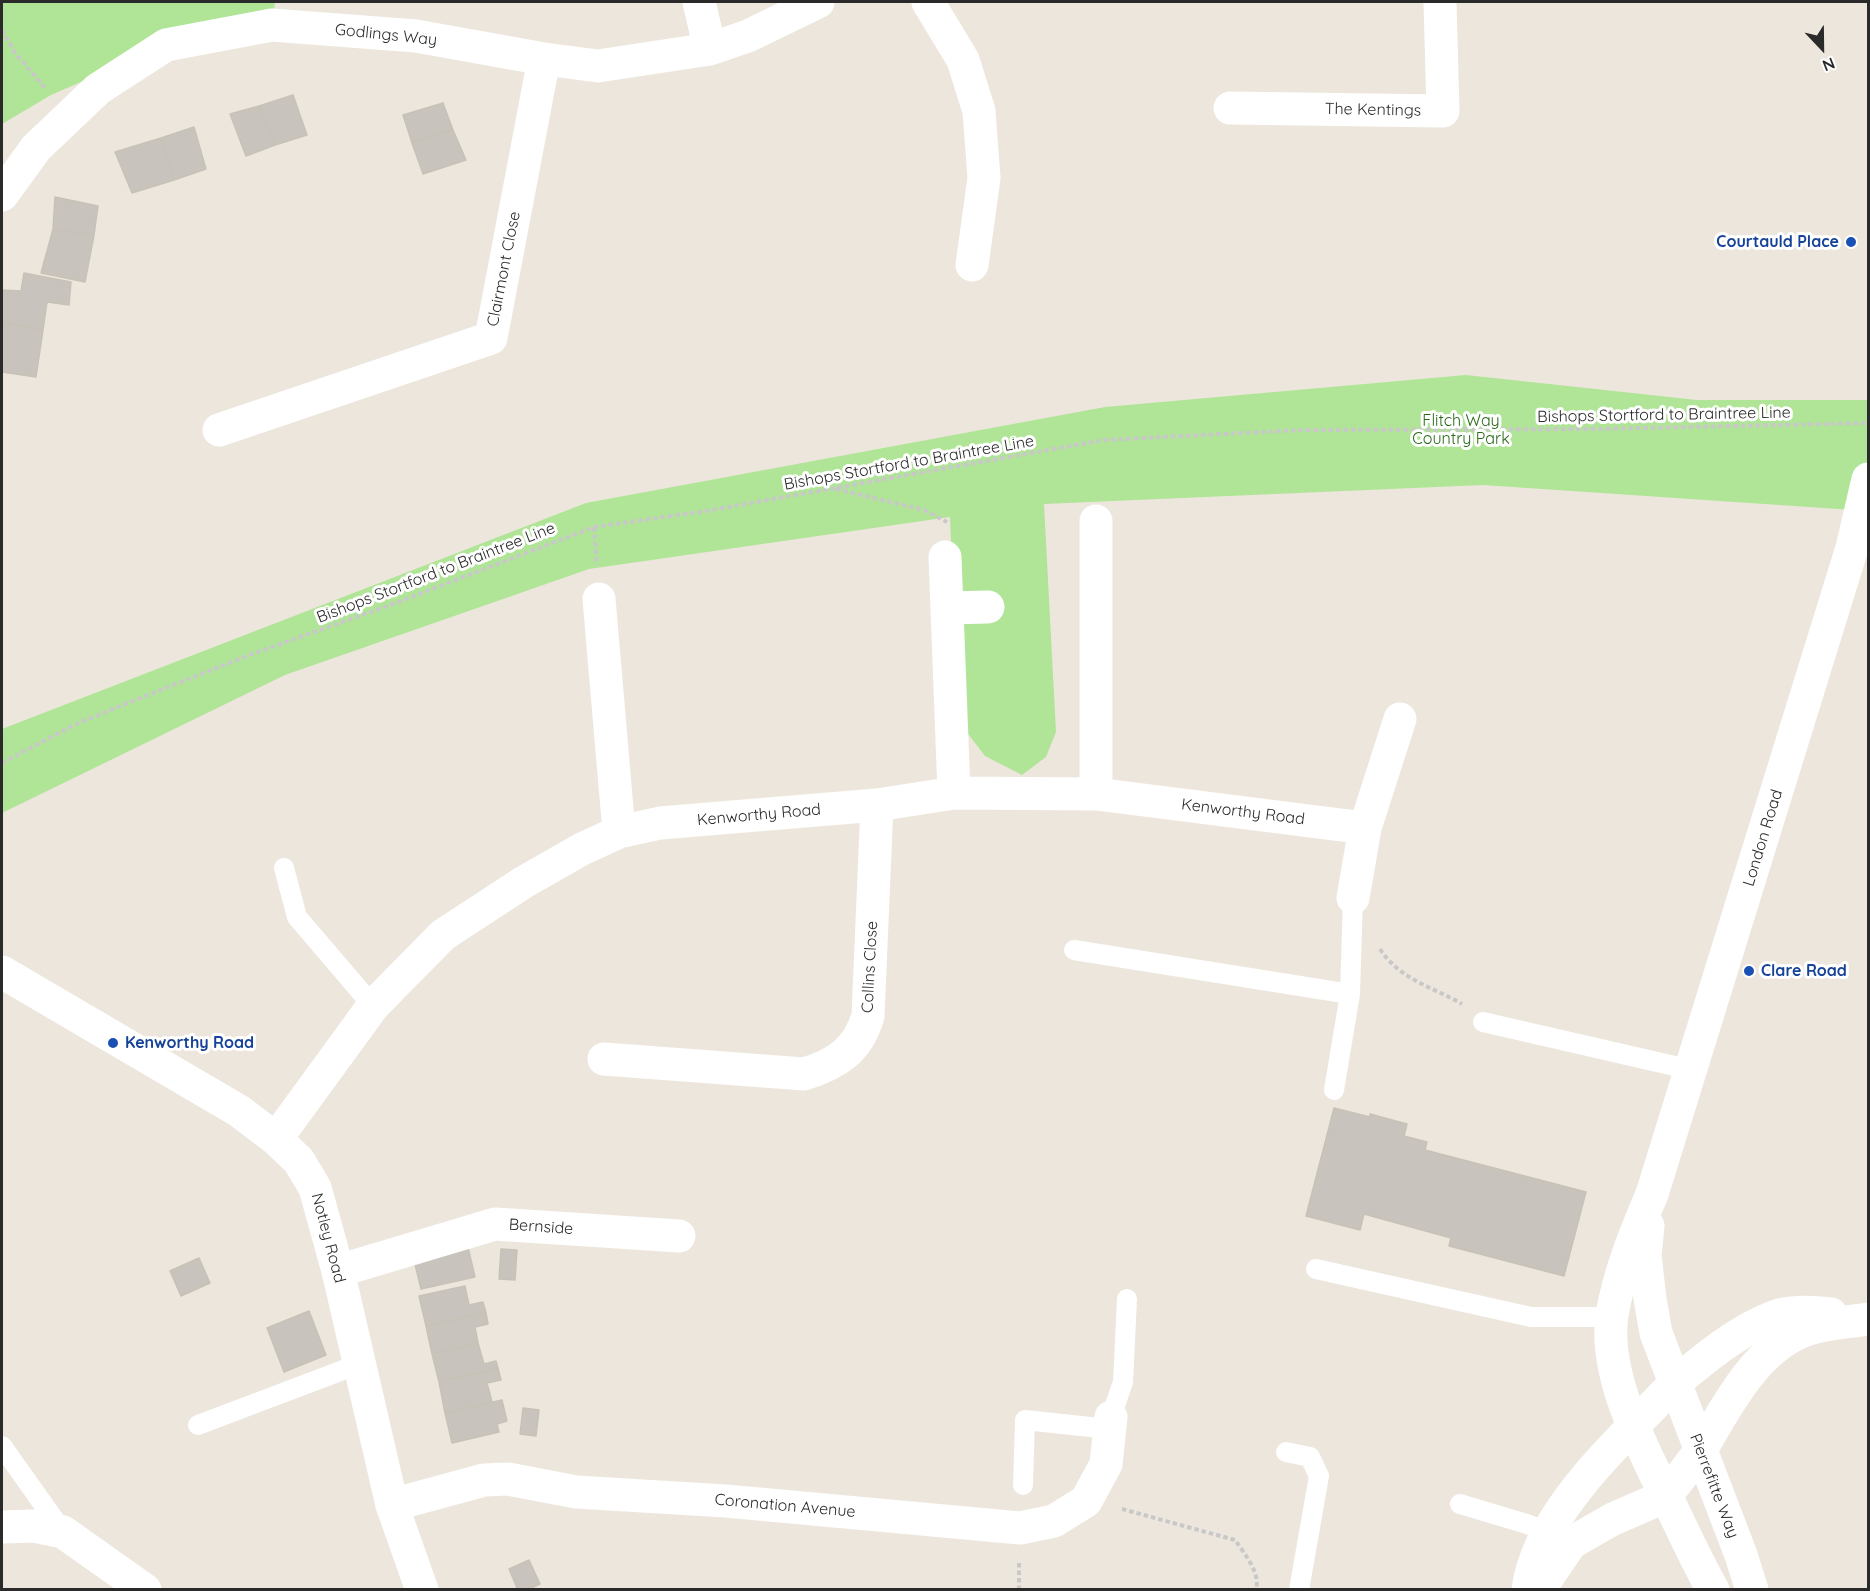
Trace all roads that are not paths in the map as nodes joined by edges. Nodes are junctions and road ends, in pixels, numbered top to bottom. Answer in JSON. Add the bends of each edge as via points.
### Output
{"nodes":[{"id":1,"x":699,"y":2,"type":"edge"},
{"id":2,"x":818,"y":2,"type":"edge"},
{"id":3,"x":928,"y":2,"type":"edge"},
{"id":4,"x":1440,"y":2,"type":"edge"},
{"id":5,"x":710,"y":49,"type":"junction"},
{"id":6,"x":544,"y":59,"type":"junction"},
{"id":7,"x":1230,"y":108,"type":"dead end"},
{"id":8,"x":2,"y":195,"type":"edge"},
{"id":9,"x":972,"y":265,"type":"dead end"},
{"id":10,"x":219,"y":430,"type":"dead end"},
{"id":11,"x":1869,"y":479,"type":"edge"},
{"id":12,"x":1096,"y":521,"type":"dead end"},
{"id":13,"x":945,"y":557,"type":"road end"},
{"id":14,"x":599,"y":599,"type":"dead end"},
{"id":15,"x":988,"y":607,"type":"dead end"},
{"id":16,"x":947,"y":608,"type":"junction"},
{"id":17,"x":1400,"y":719,"type":"dead end"},
{"id":18,"x":954,"y":794,"type":"junction"},
{"id":19,"x":1096,"y":794,"type":"junction"},
{"id":20,"x":877,"y":805,"type":"junction"},
{"id":21,"x":1365,"y":828,"type":"junction"},
{"id":22,"x":619,"y":832,"type":"junction"},
{"id":23,"x":284,"y":868,"type":"dead end"},
{"id":24,"x":1353,"y":898,"type":"joint"},
{"id":25,"x":1074,"y":950,"type":"dead end"},
{"id":26,"x":2,"y":972,"type":"edge"},
{"id":27,"x":1350,"y":994,"type":"junction"},
{"id":28,"x":373,"y":1006,"type":"junction"},
{"id":29,"x":1483,"y":1022,"type":"road end"},
{"id":30,"x":604,"y":1059,"type":"dead end"},
{"id":31,"x":1692,"y":1070,"type":"junction"},
{"id":32,"x":1334,"y":1090,"type":"dead end"},
{"id":33,"x":276,"y":1138,"type":"junction"},
{"id":34,"x":1652,"y":1194,"type":"junction"},
{"id":35,"x":679,"y":1236,"type":"dead end"},
{"id":36,"x":1316,"y":1269,"type":"dead end"},
{"id":37,"x":338,"y":1271,"type":"junction"},
{"id":38,"x":1127,"y":1299,"type":"dead end"},
{"id":39,"x":1612,"y":1317,"type":"junction"},
{"id":40,"x":1869,"y":1319,"type":"edge"},
{"id":41,"x":359,"y":1364,"type":"junction"},
{"id":42,"x":1675,"y":1383,"type":"junction"},
{"id":43,"x":1110,"y":1423,"type":"junction"},
{"id":44,"x":198,"y":1425,"type":"dead end"},
{"id":45,"x":1634,"y":1428,"type":"junction"},
{"id":46,"x":2,"y":1446,"type":"edge"},
{"id":47,"x":1701,"y":1450,"type":"junction"},
{"id":48,"x":1286,"y":1452,"type":"dead end"},
{"id":49,"x":1023,"y":1485,"type":"dead end"},
{"id":50,"x":1666,"y":1496,"type":"junction"},
{"id":51,"x":1460,"y":1504,"type":"dead end"},
{"id":52,"x":392,"y":1505,"type":"junction"},
{"id":53,"x":2,"y":1527,"type":"edge"},
{"id":54,"x":63,"y":1532,"type":"junction"},
{"id":55,"x":1560,"y":1537,"type":"junction"},
{"id":56,"x":145,"y":1590,"type":"edge"},
{"id":57,"x":422,"y":1590,"type":"edge"},
{"id":58,"x":1299,"y":1590,"type":"edge"},
{"id":59,"x":1528,"y":1590,"type":"edge"},
{"id":60,"x":1539,"y":1590,"type":"edge"},
{"id":61,"x":1713,"y":1590,"type":"edge"},
{"id":62,"x":1752,"y":1590,"type":"edge"}],
"edges":[{"from":1,"to":5,"type":"street"},
{"from":2,"to":5,"type":"street","name":"Godlings Way","via":[[748,36]]},
{"from":3,"to":9,"type":"street","via":[[963,60],[979,111],[984,178]]},
{"from":4,"to":7,"type":"street","name":"The Kentings","via":[[1443,111]]},
{"from":5,"to":6,"type":"street","name":"Godlings Way","via":[[597,66]]},
{"from":6,"to":8,"type":"street","name":"Godlings Way","via":[[416,36],[272,25],[166,45],[98,89],[36,148]]},
{"from":6,"to":10,"type":"street","name":"Clairmont Close","via":[[491,338]]},
{"from":11,"to":31,"type":"street","name":"London Road","via":[[1852,548]]},
{"from":12,"to":19,"type":"street"},
{"from":13,"to":16,"type":"street"},
{"from":14,"to":22,"type":"street"},
{"from":15,"to":16,"type":"street"},
{"from":16,"to":18,"type":"street"},
{"from":17,"to":21,"type":"street"},
{"from":18,"to":19,"type":"street","name":"Kenworthy Road"},
{"from":18,"to":20,"type":"street","name":"Kenworthy Road"},
{"from":19,"to":21,"type":"street","name":"Kenworthy Road"},
{"from":20,"to":22,"type":"street","name":"Kenworthy Road","via":[[660,823]]},
{"from":20,"to":30,"type":"street","name":"Collins Close","via":[[868,1017],[855,1046],[832,1063],[804,1074]]},
{"from":21,"to":24,"type":"street"},
{"from":22,"to":28,"type":"street","name":"Kenworthy Road","via":[[524,882],[443,935]]},
{"from":23,"to":28,"type":"lane","via":[[297,917]]},
{"from":24,"to":27,"type":"lane"},
{"from":25,"to":27,"type":"lane"},
{"from":26,"to":33,"type":"street","name":"Notley Road","via":[[239,1111]]},
{"from":27,"to":32,"type":"lane"},
{"from":28,"to":33,"type":"street","name":"Kenworthy Road"},
{"from":29,"to":31,"type":"lane"},
{"from":31,"to":34,"type":"street","name":"London Road"},
{"from":33,"to":37,"type":"street","name":"Notley Road","via":[[300,1161],[315,1188]]},
{"from":34,"to":39,"type":"street","name":"London Road","via":[[1628,1248]]},
{"from":34,"to":42,"type":"street","name":"London Road","via":[[1645,1256],[1650,1299],[1656,1332]]},
{"from":35,"to":37,"type":"street","name":"Bernside","via":[[495,1224]]},
{"from":36,"to":39,"type":"lane","via":[[1531,1317]]},
{"from":37,"to":41,"type":"street","name":"Notley Road"},
{"from":38,"to":43,"type":"lane","via":[[1123,1382]]},
{"from":39,"to":45,"type":"street","name":"London Road","via":[[1613,1359]]},
{"from":40,"to":42,"type":"street","via":[[1808,1312],[1772,1317],[1715,1349]]},
{"from":40,"to":47,"type":"street","via":[[1809,1329],[1781,1343],[1734,1392]]},
{"from":41,"to":44,"type":"lane"},
{"from":41,"to":52,"type":"street","name":"Notley Road"},
{"from":42,"to":45,"type":"street"},
{"from":42,"to":47,"type":"street","name":"Pierrefitte Way"},
{"from":43,"to":49,"type":"lane","via":[[1025,1420]]},
{"from":43,"to":52,"type":"street","name":"Coronation Avenue","via":[[1106,1464],[1086,1501],[1054,1521],[1020,1528],[726,1501],[576,1492],[508,1479],[484,1480]]},
{"from":45,"to":50,"type":"street"},
{"from":45,"to":55,"type":"street","via":[[1569,1500]]},
{"from":46,"to":54,"type":"lane"},
{"from":47,"to":50,"type":"street"},
{"from":47,"to":62,"type":"street","name":"Pierrefitte Way"},
{"from":48,"to":58,"type":"lane","via":[[1310,1456],[1319,1476]]},
{"from":50,"to":55,"type":"street"},
{"from":50,"to":61,"type":"street"},
{"from":51,"to":55,"type":"lane"},
{"from":52,"to":57,"type":"street","name":"Notley Road"},
{"from":53,"to":54,"type":"street","via":[[34,1526]]},
{"from":54,"to":56,"type":"street"},
{"from":55,"to":59,"type":"street","via":[[1531,1569]]},
{"from":55,"to":60,"type":"street"}]}
